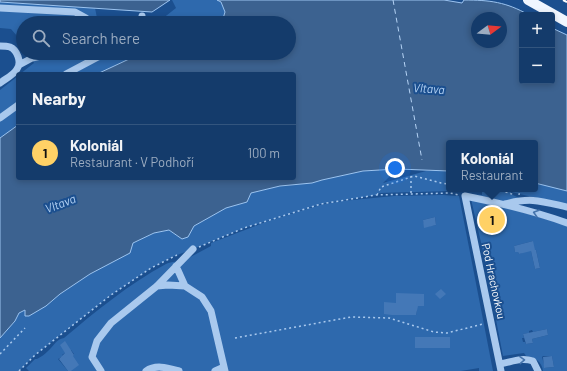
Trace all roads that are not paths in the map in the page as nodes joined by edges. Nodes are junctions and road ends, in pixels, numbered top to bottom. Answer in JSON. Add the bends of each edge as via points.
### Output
{"nodes":[{"id":1,"x":528,"y":0,"type":"edge"},
{"id":2,"x":0,"y":8,"type":"edge"},
{"id":3,"x":82,"y":16,"type":"edge"},
{"id":4,"x":567,"y":22,"type":"edge"},
{"id":5,"x":0,"y":46,"type":"edge"},
{"id":6,"x":16,"y":53,"type":"edge"},
{"id":7,"x":18,"y":60,"type":"edge"},
{"id":8,"x":28,"y":60,"type":"edge"},
{"id":9,"x":90,"y":60,"type":"edge"},
{"id":10,"x":19,"y":65,"type":"junction"},
{"id":11,"x":69,"y":72,"type":"edge"},
{"id":12,"x":0,"y":83,"type":"edge"},
{"id":13,"x":16,"y":106,"type":"edge"},
{"id":14,"x":0,"y":118,"type":"edge"},
{"id":15,"x":504,"y":204,"type":"junction"},
{"id":16,"x":567,"y":207,"type":"edge"},
{"id":17,"x":567,"y":223,"type":"edge"},
{"id":18,"x":193,"y":249,"type":"road end"},
{"id":19,"x":176,"y":266,"type":"junction"},
{"id":20,"x":156,"y":286,"type":"junction"},
{"id":21,"x":185,"y":286,"type":"junction"},
{"id":22,"x":500,"y":367,"type":"edge"},
{"id":23,"x":224,"y":369,"type":"edge"},
{"id":24,"x":102,"y":371,"type":"edge"},
{"id":25,"x":146,"y":371,"type":"edge"},
{"id":26,"x":179,"y":371,"type":"edge"},
{"id":27,"x":215,"y":371,"type":"edge"},
{"id":28,"x":538,"y":371,"type":"edge"}],
"edges":[{"from":1,"to":4,"type":"main road"},
{"from":2,"to":3,"type":"street","via":[[75,12]]},
{"from":5,"to":6,"type":"street","via":[[8,46]]},
{"from":7,"to":10,"type":"street"},
{"from":8,"to":10,"type":"street"},
{"from":9,"to":11,"type":"street"},
{"from":10,"to":12,"type":"street","via":[[17,70]]},
{"from":13,"to":14,"type":"street"},
{"from":15,"to":16,"type":"street","via":[[535,200]]},
{"from":17,"to":15,"type":"street","one_way":true},
{"from":15,"to":22,"type":"street","name":"Pod Hrachovkou","via":[[465,196]]},
{"from":18,"to":19,"type":"street"},
{"from":19,"to":20,"type":"street"},
{"from":19,"to":21,"type":"street"},
{"from":20,"to":21,"type":"street"},
{"from":20,"to":24,"type":"street","via":[[111,323],[97,341],[92,357]]},
{"from":21,"to":23,"type":"street","via":[[202,297],[211,311]]},
{"from":22,"to":28,"type":"street","one_way":true,"via":[[527,359],[533,361]]},
{"from":23,"to":27,"type":"street"},
{"from":25,"to":26,"type":"street","via":[[150,368],[166,367]]}]}
